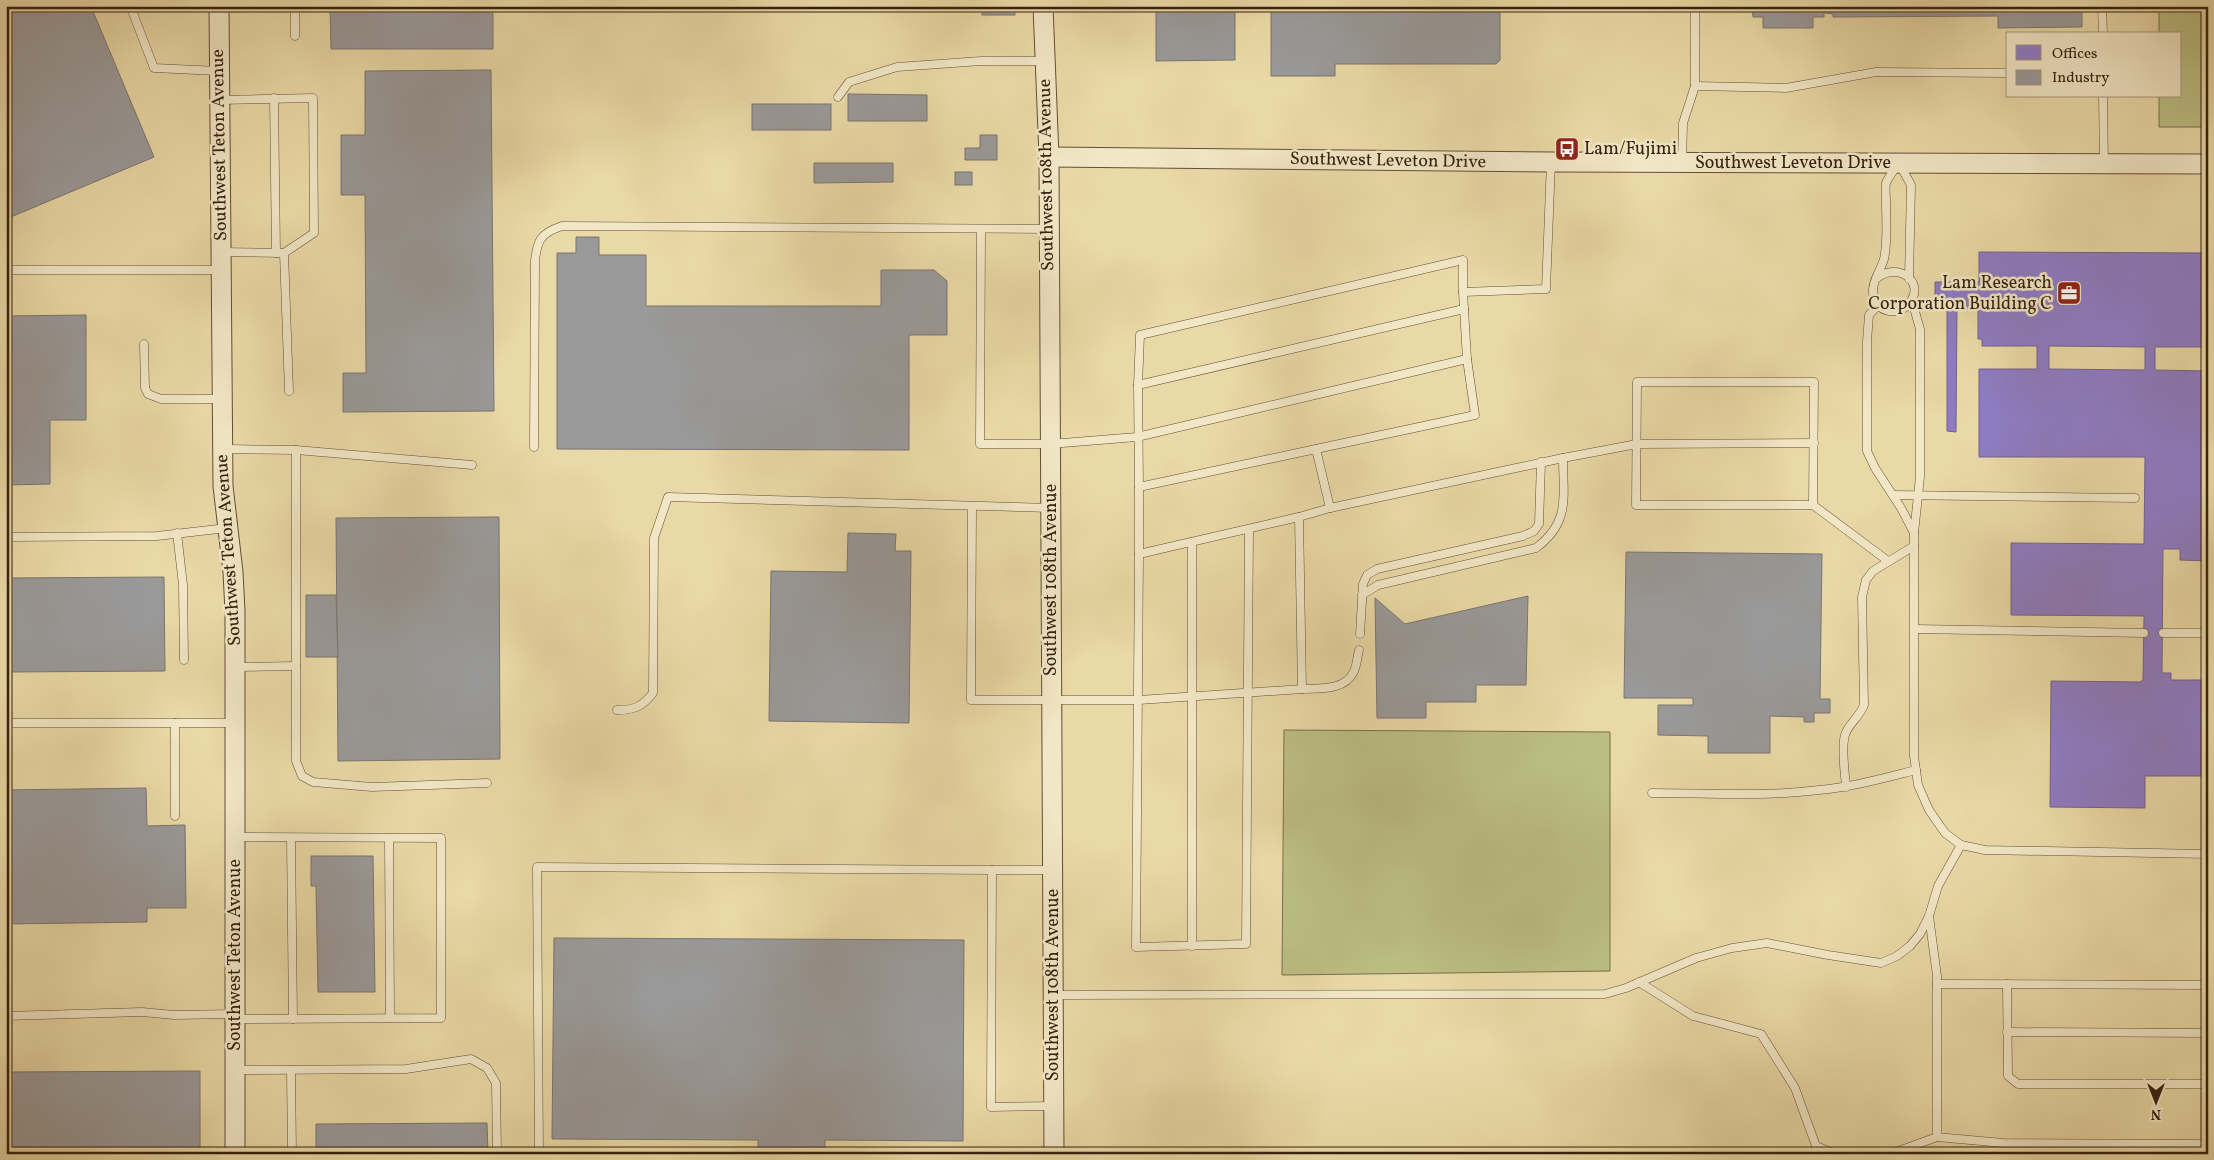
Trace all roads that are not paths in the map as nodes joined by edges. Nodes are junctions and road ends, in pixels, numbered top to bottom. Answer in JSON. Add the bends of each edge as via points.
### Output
{"nodes":[{"id":1,"x":219,"y":6,"type":"edge"},
{"id":2,"x":295,"y":6,"type":"edge"},
{"id":3,"x":1043,"y":6,"type":"edge"},
{"id":4,"x":1695,"y":6,"type":"edge"},
{"id":5,"x":2102,"y":6,"type":"edge"},
{"id":6,"x":131,"y":8,"type":"dead end"},
{"id":7,"x":2103,"y":32,"type":"edge"},
{"id":8,"x":295,"y":36,"type":"dead end"},
{"id":9,"x":1045,"y":61,"type":"junction"},
{"id":10,"x":220,"y":71,"type":"junction"},
{"id":11,"x":2006,"y":72,"type":"edge"},
{"id":12,"x":1695,"y":86,"type":"junction"},
{"id":13,"x":838,"y":97,"type":"dead end"},
{"id":14,"x":274,"y":98,"type":"junction"},
{"id":15,"x":2103,"y":98,"type":"edge"},
{"id":16,"x":220,"y":100,"type":"junction"},
{"id":17,"x":1049,"y":157,"type":"junction"},
{"id":18,"x":1551,"y":162,"type":"junction"},
{"id":19,"x":1682,"y":162,"type":"junction"},
{"id":20,"x":1899,"y":163,"type":"junction"},
{"id":21,"x":2104,"y":163,"type":"junction"},
{"id":22,"x":2208,"y":164,"type":"edge"},
{"id":23,"x":981,"y":229,"type":"junction"},
{"id":24,"x":1049,"y":229,"type":"junction"},
{"id":25,"x":280,"y":253,"type":"junction"},
{"id":26,"x":221,"y":261,"type":"junction"},
{"id":27,"x":6,"y":270,"type":"edge"},
{"id":28,"x":1877,"y":278,"type":"junction"},
{"id":29,"x":1909,"y":279,"type":"junction"},
{"id":30,"x":1464,"y":292,"type":"junction"},
{"id":31,"x":1912,"y":301,"type":"junction"},
{"id":32,"x":1878,"y":305,"type":"junction"},
{"id":33,"x":1464,"y":309,"type":"junction"},
{"id":34,"x":144,"y":344,"type":"dead end"},
{"id":35,"x":1467,"y":359,"type":"junction"},
{"id":36,"x":1138,"y":384,"type":"junction"},
{"id":37,"x":290,"y":390,"type":"dead end"},
{"id":38,"x":221,"y":399,"type":"junction"},
{"id":39,"x":1138,"y":436,"type":"junction"},
{"id":40,"x":1050,"y":444,"type":"junction"},
{"id":41,"x":1637,"y":444,"type":"junction"},
{"id":42,"x":1814,"y":444,"type":"junction"},
{"id":43,"x":534,"y":447,"type":"dead end"},
{"id":44,"x":222,"y":449,"type":"junction"},
{"id":45,"x":296,"y":450,"type":"junction"},
{"id":46,"x":1316,"y":450,"type":"junction"},
{"id":47,"x":1563,"y":458,"type":"junction"},
{"id":48,"x":1541,"y":462,"type":"junction"},
{"id":49,"x":472,"y":465,"type":"dead end"},
{"id":50,"x":1139,"y":487,"type":"junction"},
{"id":51,"x":1893,"y":495,"type":"junction"},
{"id":52,"x":1918,"y":495,"type":"junction"},
{"id":53,"x":2135,"y":498,"type":"dead end"},
{"id":54,"x":972,"y":506,"type":"junction"},
{"id":55,"x":1813,"y":506,"type":"junction"},
{"id":56,"x":1051,"y":508,"type":"junction"},
{"id":57,"x":1330,"y":508,"type":"junction"},
{"id":58,"x":1299,"y":518,"type":"junction"},
{"id":59,"x":227,"y":528,"type":"junction"},
{"id":60,"x":1248,"y":529,"type":"junction"},
{"id":61,"x":177,"y":533,"type":"junction"},
{"id":62,"x":1914,"y":533,"type":"junction"},
{"id":63,"x":6,"y":538,"type":"edge"},
{"id":64,"x":1192,"y":542,"type":"junction"},
{"id":65,"x":1914,"y":546,"type":"junction"},
{"id":66,"x":1139,"y":554,"type":"junction"},
{"id":67,"x":1888,"y":561,"type":"junction"},
{"id":68,"x":1362,"y":595,"type":"junction"},
{"id":69,"x":1914,"y":629,"type":"junction"},
{"id":70,"x":2144,"y":633,"type":"dead end"},
{"id":71,"x":2162,"y":633,"type":"dead end"},
{"id":72,"x":2208,"y":633,"type":"edge"},
{"id":73,"x":1360,"y":634,"type":"dead end"},
{"id":74,"x":1359,"y":650,"type":"dead end"},
{"id":75,"x":184,"y":660,"type":"dead end"},
{"id":76,"x":296,"y":666,"type":"junction"},
{"id":77,"x":235,"y":667,"type":"junction"},
{"id":78,"x":1302,"y":689,"type":"junction"},
{"id":79,"x":1248,"y":693,"type":"junction"},
{"id":80,"x":1192,"y":697,"type":"junction"},
{"id":81,"x":1139,"y":700,"type":"junction"},
{"id":82,"x":1052,"y":701,"type":"junction"},
{"id":83,"x":617,"y":710,"type":"dead end"},
{"id":84,"x":6,"y":723,"type":"edge"},
{"id":85,"x":175,"y":723,"type":"junction"},
{"id":86,"x":236,"y":723,"type":"junction"},
{"id":87,"x":1916,"y":770,"type":"junction"},
{"id":88,"x":487,"y":783,"type":"dead end"},
{"id":89,"x":1846,"y":787,"type":"junction"},
{"id":90,"x":1652,"y":793,"type":"dead end"},
{"id":91,"x":174,"y":816,"type":"dead end"},
{"id":92,"x":235,"y":837,"type":"junction"},
{"id":93,"x":291,"y":838,"type":"junction"},
{"id":94,"x":390,"y":838,"type":"junction"},
{"id":95,"x":1960,"y":845,"type":"junction"},
{"id":96,"x":2208,"y":854,"type":"edge"},
{"id":97,"x":992,"y":870,"type":"junction"},
{"id":98,"x":1052,"y":870,"type":"junction"},
{"id":99,"x":1929,"y":916,"type":"junction"},
{"id":100,"x":1192,"y":946,"type":"junction"},
{"id":101,"x":1639,"y":982,"type":"junction"},
{"id":102,"x":1937,"y":984,"type":"junction"},
{"id":103,"x":2006,"y":984,"type":"junction"},
{"id":104,"x":2208,"y":985,"type":"edge"},
{"id":105,"x":1053,"y":995,"type":"junction"},
{"id":106,"x":6,"y":1016,"type":"edge"},
{"id":107,"x":235,"y":1016,"type":"junction"},
{"id":108,"x":390,"y":1018,"type":"junction"},
{"id":109,"x":293,"y":1019,"type":"junction"},
{"id":110,"x":2006,"y":1032,"type":"junction"},
{"id":111,"x":2208,"y":1033,"type":"edge"},
{"id":112,"x":235,"y":1070,"type":"junction"},
{"id":113,"x":291,"y":1070,"type":"junction"},
{"id":114,"x":2208,"y":1084,"type":"edge"},
{"id":115,"x":1054,"y":1106,"type":"junction"},
{"id":116,"x":1937,"y":1136,"type":"junction"},
{"id":117,"x":2208,"y":1144,"type":"edge"},
{"id":118,"x":235,"y":1154,"type":"edge"},
{"id":119,"x":292,"y":1154,"type":"edge"},
{"id":120,"x":496,"y":1154,"type":"edge"},
{"id":121,"x":539,"y":1154,"type":"edge"},
{"id":122,"x":1054,"y":1154,"type":"edge"},
{"id":123,"x":1834,"y":1154,"type":"edge"},
{"id":124,"x":1890,"y":1154,"type":"edge"}],
"edges":[{"from":1,"to":10,"type":"street","name":"Southwest Teton Avenue"},
{"from":2,"to":8,"type":"lane"},
{"from":3,"to":9,"type":"street","name":"Southwest 108th Avenue"},
{"from":4,"to":12,"type":"lane"},
{"from":5,"to":7,"type":"lane"},
{"from":6,"to":10,"type":"lane","via":[[154,68]]},
{"from":9,"to":13,"type":"lane","via":[[981,60],[897,67],[849,82]]},
{"from":9,"to":17,"type":"street","name":"Southwest 108th Avenue"},
{"from":10,"to":16,"type":"street","name":"Southwest Teton Avenue"},
{"from":11,"to":12,"type":"lane","via":[[1876,72],[1786,88]]},
{"from":12,"to":19,"type":"lane","via":[[1684,123]]},
{"from":14,"to":16,"type":"lane"},
{"from":14,"to":25,"type":"lane"},
{"from":14,"to":25,"type":"lane","via":[[313,98],[314,233]]},
{"from":15,"to":21,"type":"lane"},
{"from":16,"to":26,"type":"street","name":"Southwest Teton Avenue"},
{"from":17,"to":18,"type":"street","name":"Southwest Leveton Drive"},
{"from":17,"to":24,"type":"street","name":"Southwest 108th Avenue"},
{"from":18,"to":19,"type":"street","name":"Southwest Leveton Drive"},
{"from":18,"to":30,"type":"lane","via":[[1546,288]]},
{"from":19,"to":20,"type":"street","name":"Southwest Leveton Drive"},
{"from":20,"to":21,"type":"street","name":"Southwest Leveton Drive"},
{"from":20,"to":28,"type":"lane","via":[[1886,183],[1886,246]]},
{"from":20,"to":29,"type":"lane","via":[[1911,185]]},
{"from":21,"to":22,"type":"street","name":"Southwest Leveton Drive"},
{"from":23,"to":24,"type":"lane"},
{"from":23,"to":40,"type":"lane","via":[[980,444]]},
{"from":23,"to":43,"type":"lane","via":[[562,226],[548,231],[537,244],[535,262]]},
{"from":24,"to":40,"type":"street","name":"Southwest 108th Avenue"},
{"from":25,"to":26,"type":"lane"},
{"from":25,"to":37,"type":"lane"},
{"from":26,"to":27,"type":"lane"},
{"from":26,"to":38,"type":"street","name":"Southwest Teton Avenue"},
{"from":28,"to":29,"type":"lane","via":[[1895,270]]},
{"from":28,"to":32,"type":"lane","via":[[1872,291]]},
{"from":29,"to":31,"type":"lane","via":[[1914,291]]},
{"from":30,"to":33,"type":"lane"},
{"from":30,"to":36,"type":"lane","via":[[1463,260],[1140,335]]},
{"from":31,"to":32,"type":"lane","via":[[1896,312]]},
{"from":31,"to":52,"type":"lane","via":[[1920,329]]},
{"from":32,"to":51,"type":"lane","via":[[1869,315],[1867,341],[1867,451]]},
{"from":33,"to":35,"type":"lane"},
{"from":33,"to":36,"type":"lane"},
{"from":34,"to":38,"type":"lane","via":[[145,388],[148,394],[161,399]]},
{"from":35,"to":39,"type":"lane"},
{"from":35,"to":46,"type":"lane","via":[[1475,415]]},
{"from":36,"to":39,"type":"lane"},
{"from":38,"to":44,"type":"street","name":"Southwest Teton Avenue"},
{"from":39,"to":40,"type":"lane"},
{"from":39,"to":50,"type":"lane"},
{"from":40,"to":56,"type":"street","name":"Southwest 108th Avenue"},
{"from":41,"to":42,"type":"lane"},
{"from":41,"to":42,"type":"lane","via":[[1637,382],[1814,382]]},
{"from":41,"to":47,"type":"lane"},
{"from":41,"to":55,"type":"lane","via":[[1636,505]]},
{"from":42,"to":55,"type":"lane"},
{"from":44,"to":45,"type":"lane"},
{"from":44,"to":59,"type":"street","name":"Southwest Teton Avenue"},
{"from":45,"to":49,"type":"lane"},
{"from":45,"to":76,"type":"lane"},
{"from":46,"to":50,"type":"lane"},
{"from":46,"to":57,"type":"lane"},
{"from":47,"to":48,"type":"lane"},
{"from":47,"to":68,"type":"lane","via":[[1560,522],[1536,548],[1378,586]]},
{"from":48,"to":57,"type":"lane"},
{"from":48,"to":68,"type":"lane","via":[[1539,524],[1534,531],[1377,569],[1367,575]]},
{"from":50,"to":66,"type":"lane"},
{"from":51,"to":52,"type":"lane"},
{"from":51,"to":62,"type":"lane"},
{"from":52,"to":53,"type":"lane"},
{"from":52,"to":62,"type":"lane"},
{"from":54,"to":56,"type":"lane"},
{"from":54,"to":82,"type":"lane","via":[[971,700]]},
{"from":54,"to":83,"type":"lane","via":[[668,497],[654,538],[653,694],[634,710]]},
{"from":55,"to":67,"type":"lane"},
{"from":56,"to":82,"type":"street","name":"Southwest 108th Avenue"},
{"from":57,"to":58,"type":"lane"},
{"from":58,"to":60,"type":"lane"},
{"from":58,"to":78,"type":"lane"},
{"from":59,"to":61,"type":"lane"},
{"from":59,"to":77,"type":"street","name":"Southwest Teton Avenue","via":[[234,572]]},
{"from":60,"to":64,"type":"lane"},
{"from":60,"to":79,"type":"lane"},
{"from":61,"to":63,"type":"lane"},
{"from":61,"to":75,"type":"lane","via":[[183,585]]},
{"from":62,"to":65,"type":"lane"},
{"from":64,"to":66,"type":"lane"},
{"from":64,"to":80,"type":"lane"},
{"from":65,"to":67,"type":"lane"},
{"from":65,"to":69,"type":"lane"},
{"from":66,"to":81,"type":"lane"},
{"from":67,"to":89,"type":"lane","via":[[1866,580],[1862,597],[1864,705],[1845,735]]},
{"from":68,"to":73,"type":"lane"},
{"from":69,"to":70,"type":"lane"},
{"from":69,"to":87,"type":"lane"},
{"from":71,"to":72,"type":"lane"},
{"from":74,"to":78,"type":"lane","via":[[1354,673],[1346,683]]},
{"from":76,"to":77,"type":"lane"},
{"from":76,"to":88,"type":"lane","via":[[296,760],[302,776],[313,782],[372,787]]},
{"from":77,"to":86,"type":"street","name":"Southwest Teton Avenue"},
{"from":78,"to":79,"type":"lane"},
{"from":79,"to":80,"type":"lane"},
{"from":79,"to":100,"type":"lane","via":[[1246,944]]},
{"from":80,"to":81,"type":"lane"},
{"from":80,"to":100,"type":"lane"},
{"from":81,"to":82,"type":"lane"},
{"from":81,"to":100,"type":"lane","via":[[1136,947]]},
{"from":82,"to":98,"type":"street","name":"Southwest 108th Avenue"},
{"from":84,"to":85,"type":"lane"},
{"from":85,"to":86,"type":"lane"},
{"from":85,"to":91,"type":"lane"},
{"from":86,"to":92,"type":"street","name":"Southwest Teton Avenue"},
{"from":87,"to":89,"type":"lane"},
{"from":87,"to":95,"type":"lane","via":[[1918,785],[1929,810],[1945,833]]},
{"from":89,"to":90,"type":"lane","via":[[1781,793]]},
{"from":92,"to":93,"type":"lane"},
{"from":92,"to":107,"type":"street","name":"Southwest Teton Avenue"},
{"from":93,"to":94,"type":"lane"},
{"from":93,"to":109,"type":"lane"},
{"from":94,"to":108,"type":"lane"},
{"from":94,"to":108,"type":"lane","via":[[441,838],[441,1018]]},
{"from":95,"to":96,"type":"lane","via":[[1985,850]]},
{"from":95,"to":99,"type":"lane","via":[[1938,886]]},
{"from":97,"to":98,"type":"lane"},
{"from":97,"to":115,"type":"lane","via":[[991,1107]]},
{"from":97,"to":121,"type":"lane","via":[[537,867]]},
{"from":98,"to":105,"type":"street","name":"Southwest 108th Avenue"},
{"from":99,"to":101,"type":"lane","via":[[1910,946],[1881,963],[1767,943],[1696,958]]},
{"from":99,"to":102,"type":"lane"},
{"from":101,"to":105,"type":"lane","via":[[1605,994]]},
{"from":101,"to":123,"type":"lane","via":[[1693,1016],[1761,1034],[1795,1088],[1816,1146]]},
{"from":102,"to":103,"type":"lane"},
{"from":102,"to":116,"type":"lane"},
{"from":103,"to":104,"type":"lane"},
{"from":103,"to":110,"type":"lane"},
{"from":105,"to":115,"type":"street","name":"Southwest 108th Avenue"},
{"from":106,"to":107,"type":"lane","via":[[142,1012]]},
{"from":107,"to":109,"type":"lane"},
{"from":107,"to":112,"type":"street","name":"Southwest Teton Avenue"},
{"from":108,"to":109,"type":"lane"},
{"from":110,"to":111,"type":"lane"},
{"from":110,"to":114,"type":"lane","via":[[2008,1076],[2018,1084]]},
{"from":112,"to":113,"type":"lane"},
{"from":112,"to":118,"type":"street","name":"Southwest Teton Avenue"},
{"from":113,"to":119,"type":"lane"},
{"from":113,"to":120,"type":"lane","via":[[406,1070],[471,1059],[487,1068],[496,1083]]},
{"from":115,"to":122,"type":"street","name":"Southwest 108th Avenue"},
{"from":116,"to":117,"type":"lane","via":[[2003,1143]]},
{"from":116,"to":124,"type":"lane"}]}
